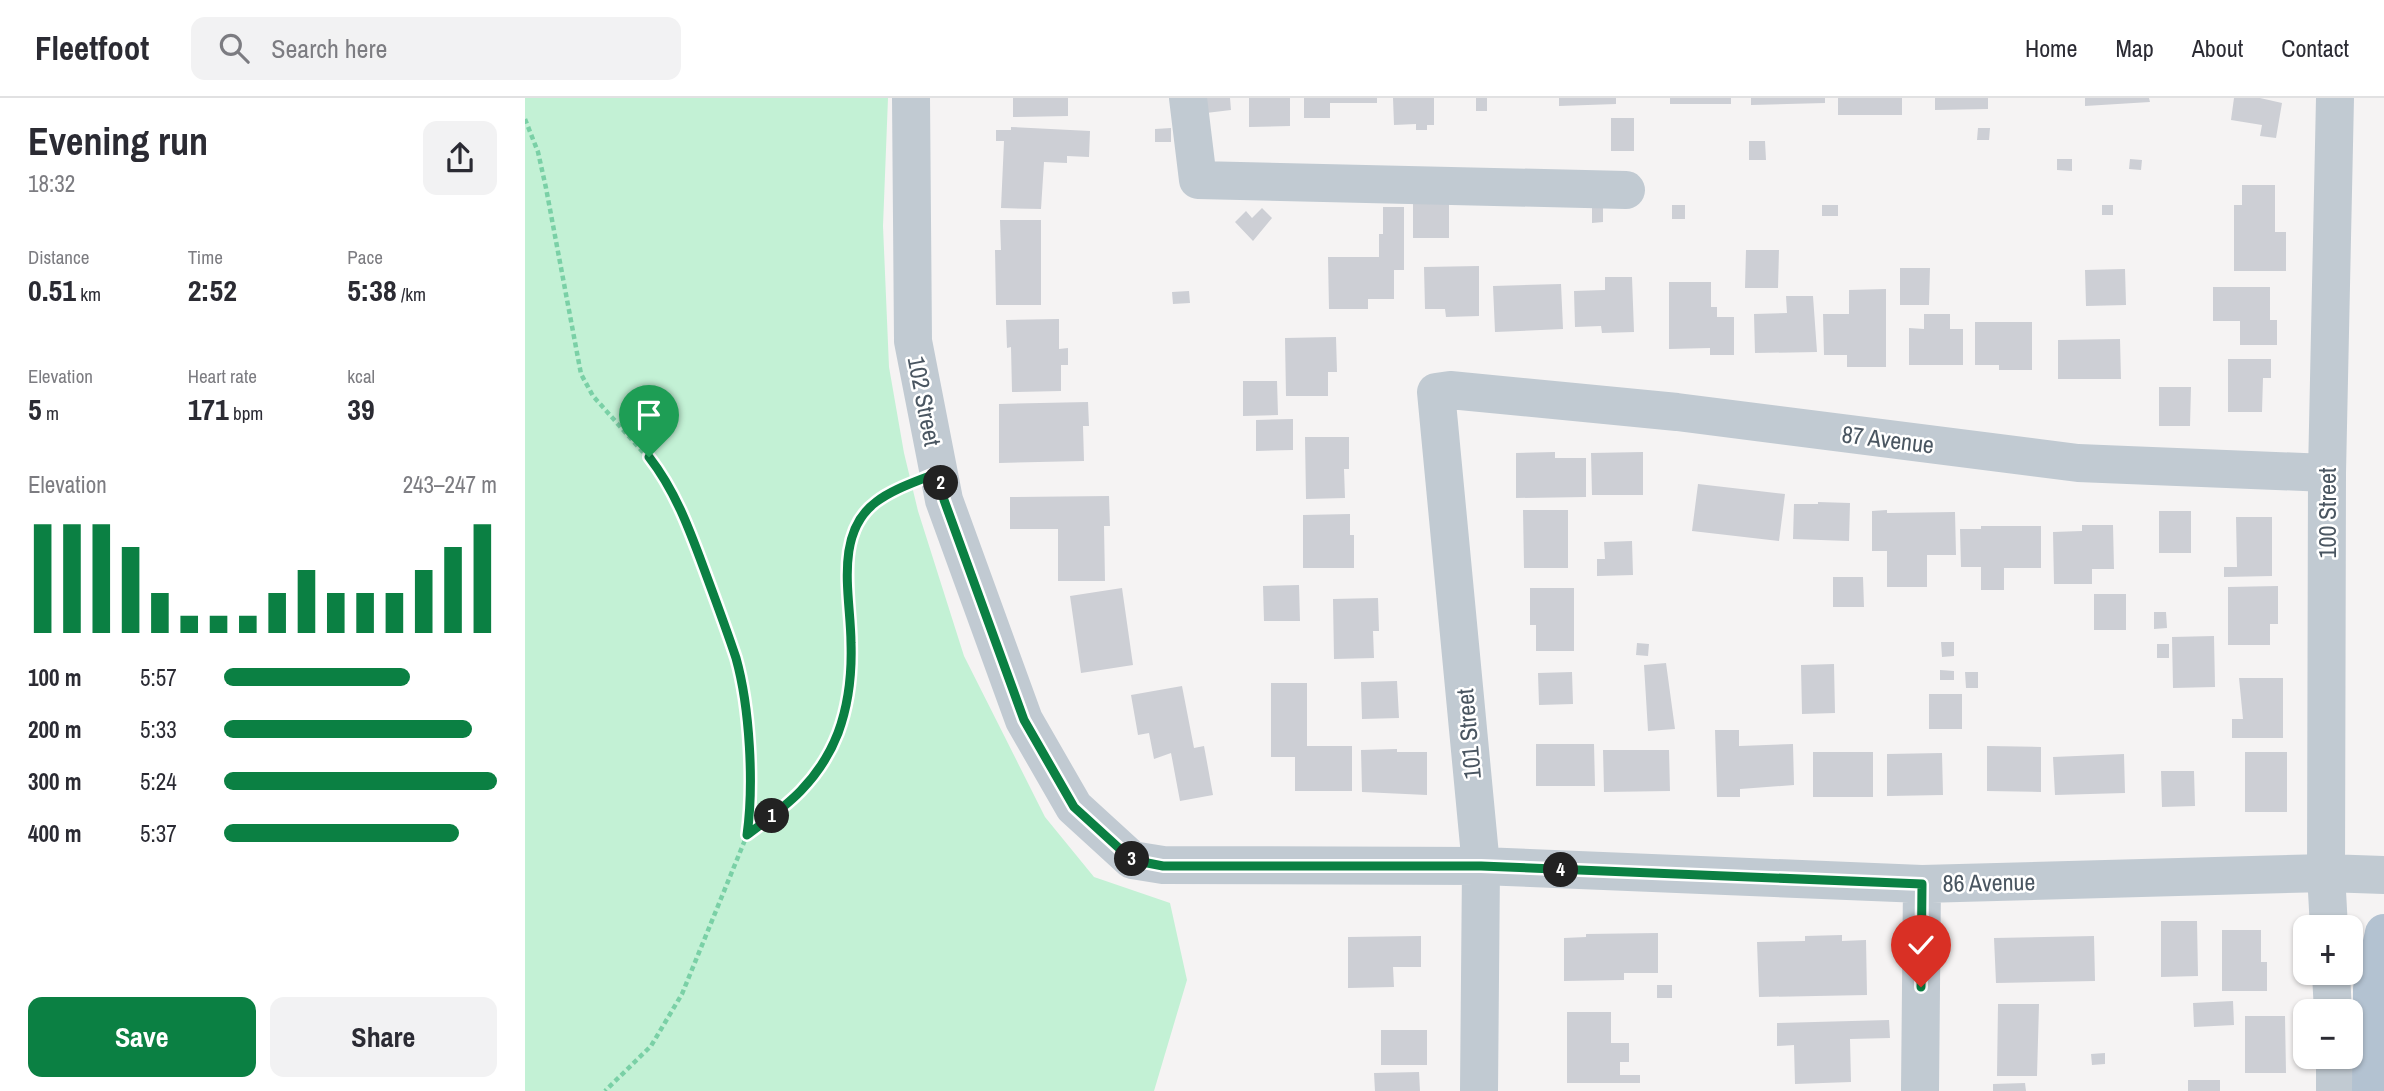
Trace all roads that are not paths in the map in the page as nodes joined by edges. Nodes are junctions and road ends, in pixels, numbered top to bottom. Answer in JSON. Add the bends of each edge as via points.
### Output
{"nodes":[{"id":1,"x":911,"y":98,"type":"edge"},
{"id":2,"x":1188,"y":98,"type":"edge"},
{"id":3,"x":2335,"y":98,"type":"edge"},
{"id":4,"x":1626,"y":190,"type":"dead end"},
{"id":5,"x":1450,"y":390,"type":"joint"},
{"id":6,"x":2327,"y":473,"type":"junction"},
{"id":7,"x":1132,"y":860,"type":"joint"},
{"id":8,"x":1481,"y":866,"type":"junction"},
{"id":9,"x":2326,"y":873,"type":"junction"},
{"id":10,"x":2384,"y":875,"type":"edge"},
{"id":11,"x":1922,"y":884,"type":"junction"},
{"id":12,"x":2328,"y":915,"type":"edge"},
{"id":13,"x":2384,"y":933,"type":"edge"},
{"id":14,"x":2335,"y":1069,"type":"edge"},
{"id":15,"x":1479,"y":1091,"type":"edge"},
{"id":16,"x":1920,"y":1091,"type":"edge"},
{"id":17,"x":2335,"y":1091,"type":"edge"},
{"id":18,"x":2371,"y":1091,"type":"edge"}],
"edges":[{"from":1,"to":7,"type":"street","name":"102 Street","via":[[913,341],[944,500],[1024,720],[1074,807]]},
{"from":2,"to":4,"type":"street","via":[[1198,180]]},
{"from":3,"to":6,"type":"street","name":"100 Street"},
{"from":5,"to":6,"type":"street","name":"87 Avenue","via":[[1677,412],[2078,463]]},
{"from":5,"to":8,"type":"street","name":"101 Street","via":[[1436,392]]},
{"from":6,"to":9,"type":"street","name":"100 Street"},
{"from":7,"to":8,"type":"street","name":"86 Avenue","via":[[1163,866]]},
{"from":8,"to":11,"type":"street","name":"86 Avenue"},
{"from":8,"to":15,"type":"street","name":"101 Street"},
{"from":9,"to":10,"type":"street","name":"86 Avenue"},
{"from":9,"to":11,"type":"street","name":"86 Avenue"},
{"from":9,"to":12,"type":"street","name":"100 Street"},
{"from":11,"to":16,"type":"street"},
{"from":13,"to":18,"type":"main road","via":[[2372,989]]},
{"from":14,"to":17,"type":"street"}]}
